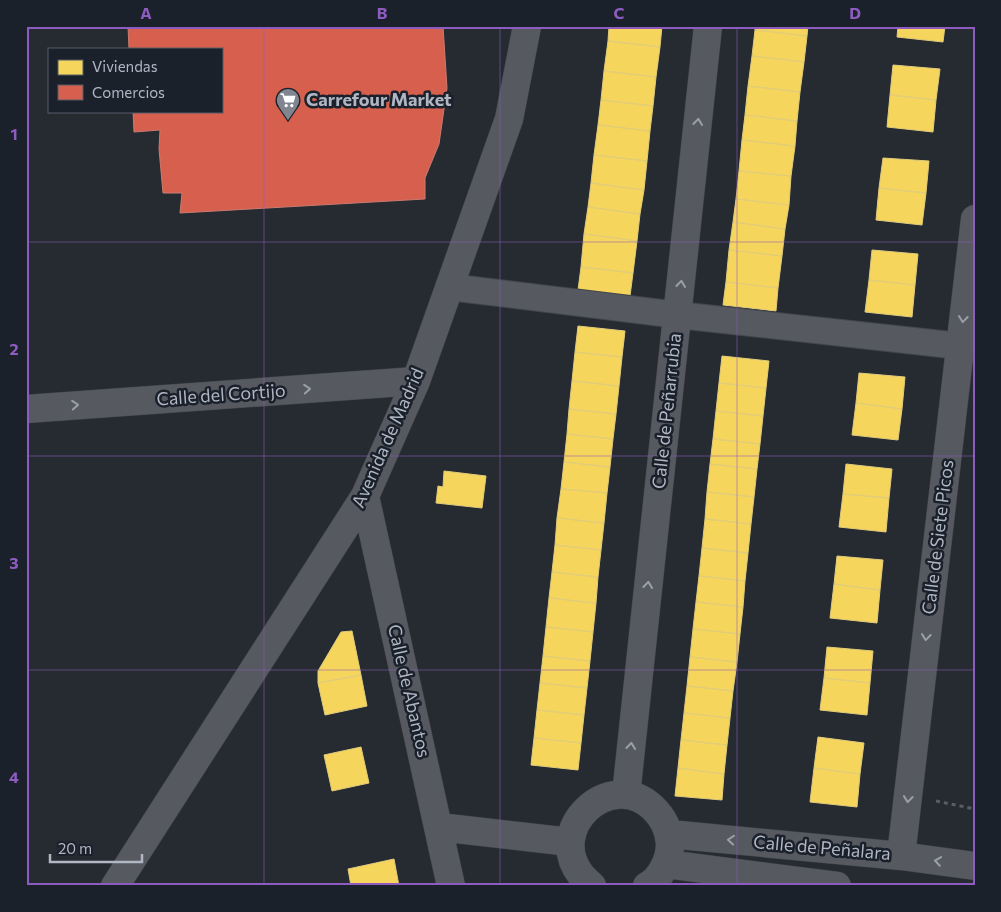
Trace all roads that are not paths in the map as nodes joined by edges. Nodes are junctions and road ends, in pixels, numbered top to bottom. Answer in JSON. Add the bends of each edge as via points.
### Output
{"nodes":[{"id":1,"x":527,"y":26,"type":"edge"},
{"id":2,"x":708,"y":26,"type":"edge"},
{"id":3,"x":975,"y":219,"type":"edge"},
{"id":4,"x":449,"y":287,"type":"junction"},
{"id":5,"x":678,"y":315,"type":"junction"},
{"id":6,"x":960,"y":346,"type":"junction"},
{"id":7,"x":416,"y":381,"type":"junction"},
{"id":8,"x":26,"y":408,"type":"edge"},
{"id":9,"x":365,"y":496,"type":"junction"},
{"id":10,"x":626,"y":795,"type":"junction"},
{"id":11,"x":439,"y":827,"type":"junction"},
{"id":12,"x":669,"y":834,"type":"junction"},
{"id":13,"x":570,"y":842,"type":"junction"},
{"id":14,"x":901,"y":856,"type":"junction"},
{"id":15,"x":666,"y":864,"type":"junction"},
{"id":16,"x":975,"y":866,"type":"edge"},
{"id":17,"x":115,"y":886,"type":"edge"},
{"id":18,"x":451,"y":886,"type":"edge"},
{"id":19,"x":592,"y":886,"type":"edge"},
{"id":20,"x":647,"y":886,"type":"edge"},
{"id":21,"x":837,"y":886,"type":"edge"}],
"edges":[{"from":1,"to":4,"type":"street","name":"Avenida de Madrid","via":[[509,119]]},
{"from":5,"to":2,"type":"street","name":"Calle de Peñarrubia","one_way":true},
{"from":3,"to":6,"type":"street","name":"Calle de Siete Picos","one_way":true},
{"from":4,"to":5,"type":"street"},
{"from":4,"to":7,"type":"street","name":"Avenida de Madrid"},
{"from":5,"to":6,"type":"street"},
{"from":10,"to":5,"type":"street","name":"Calle de Peñarrubia","one_way":true},
{"from":6,"to":14,"type":"street","name":"Calle de Siete Picos","one_way":true},
{"from":8,"to":7,"type":"street","name":"Calle del Cortijo","one_way":true},
{"from":7,"to":9,"type":"street","name":"Avenida de Madrid"},
{"from":9,"to":11,"type":"street","name":"Calle de Abantos"},
{"from":9,"to":17,"type":"street","name":"Avenida de Madrid"},
{"from":10,"to":12,"type":"street","via":[[646,801],[661,815]]},
{"from":10,"to":13,"type":"street","via":[[605,797],[588,806],[575,822]]},
{"from":11,"to":13,"type":"street"},
{"from":11,"to":18,"type":"street","name":"Calle de Abantos"},
{"from":14,"to":12,"type":"street","name":"Calle de Peñalara","one_way":true},
{"from":12,"to":15,"type":"street","via":[[670,850]]},
{"from":13,"to":19,"type":"street","via":[[580,875]]},
{"from":16,"to":14,"type":"street","name":"Calle de Peñalara","one_way":true},
{"from":15,"to":20,"type":"street","via":[[653,883]]},
{"from":15,"to":21,"type":"street","name":"Calle de Peñalara"}]}
